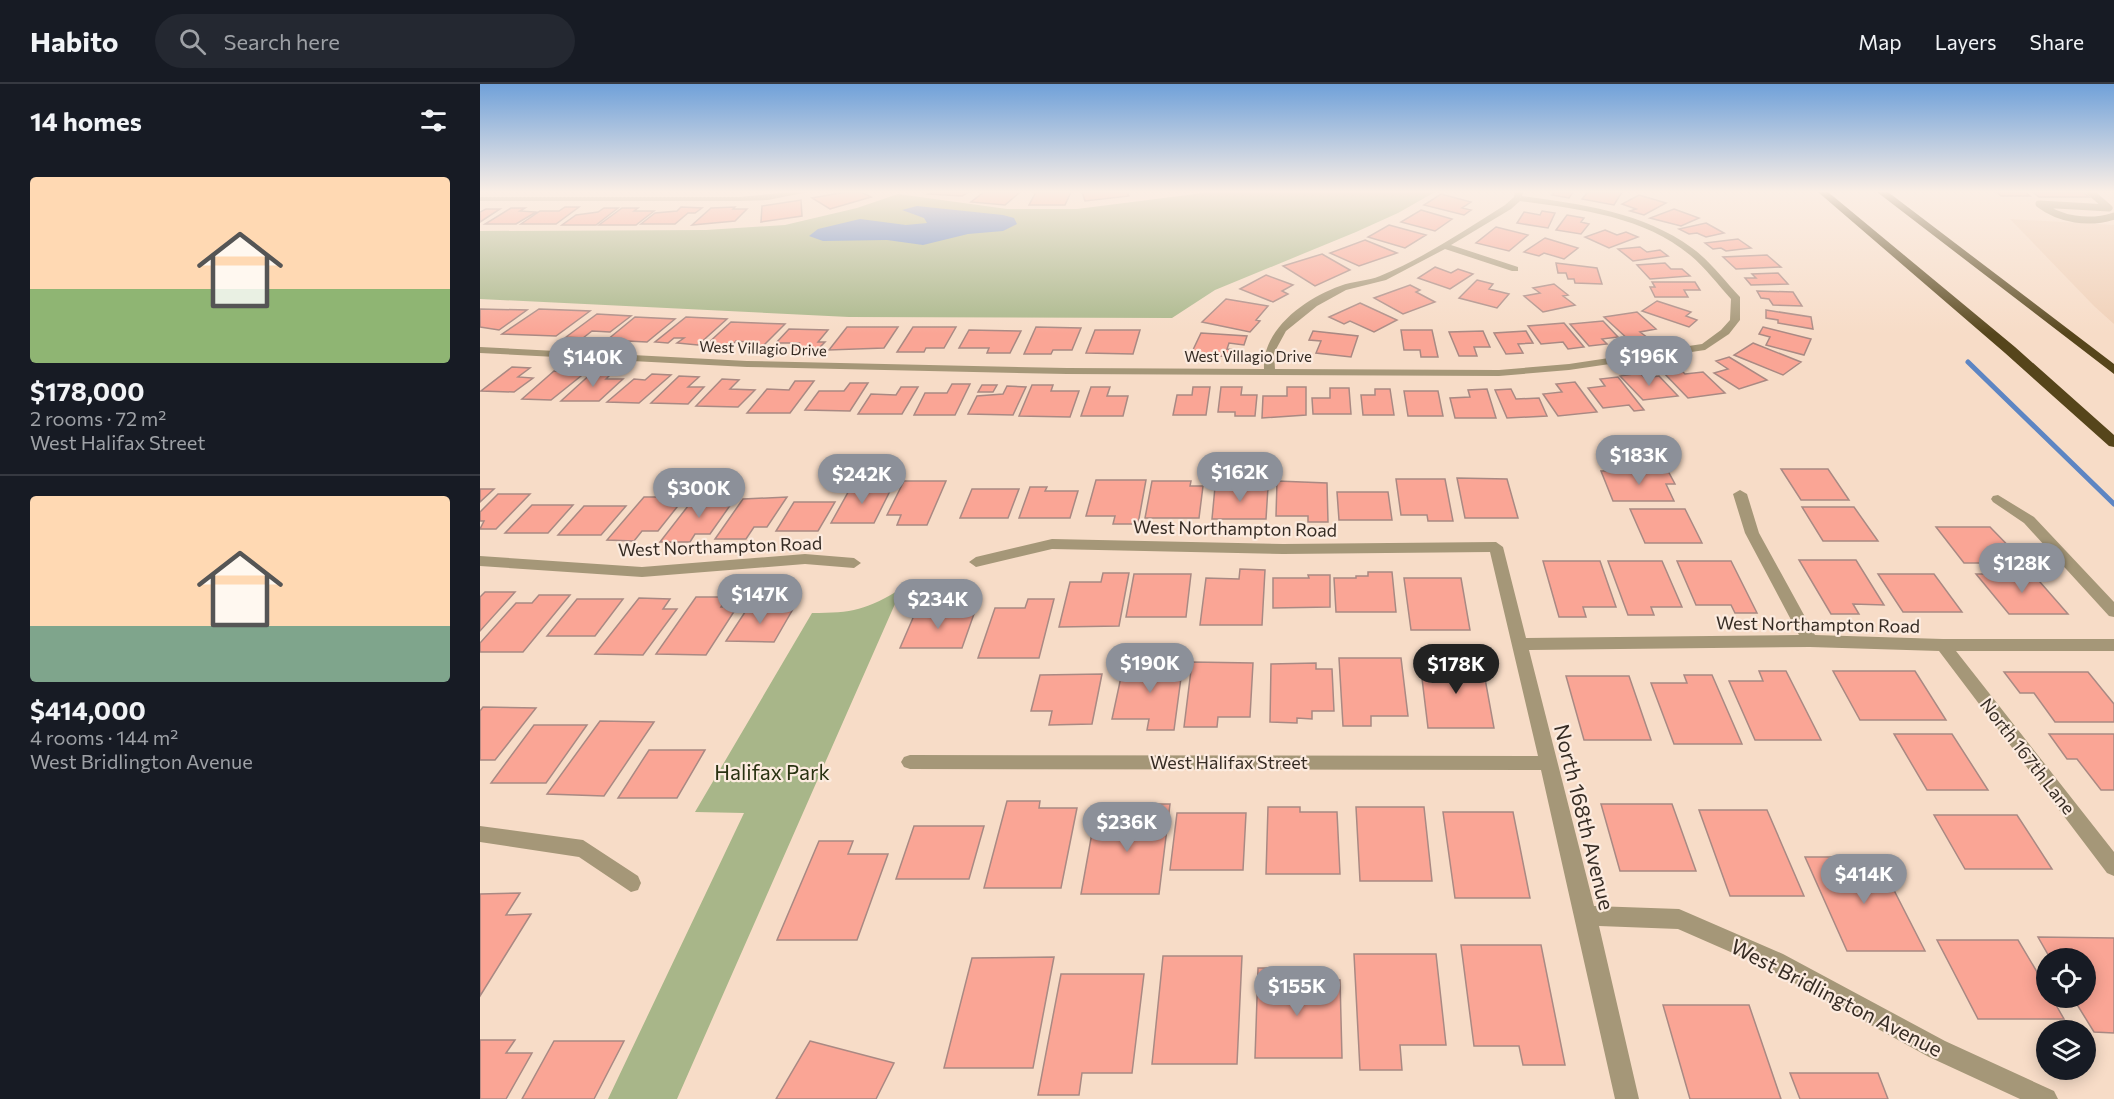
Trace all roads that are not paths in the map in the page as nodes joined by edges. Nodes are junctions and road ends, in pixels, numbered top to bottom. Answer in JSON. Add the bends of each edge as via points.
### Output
{"nodes":[{"id":1,"x":1454,"y":239,"type":"edge"},
{"id":2,"x":1671,"y":239,"type":"edge"},
{"id":3,"x":1879,"y":239,"type":"edge"},
{"id":4,"x":1944,"y":239,"type":"edge"},
{"id":5,"x":1444,"y":246,"type":"junction"},
{"id":6,"x":1515,"y":269,"type":"dead end"},
{"id":7,"x":480,"y":350,"type":"edge"},
{"id":8,"x":2114,"y":370,"type":"edge"},
{"id":9,"x":1270,"y":371,"type":"junction"},
{"id":10,"x":2114,"y":443,"type":"edge"},
{"id":11,"x":1740,"y":494,"type":"dead end"},
{"id":12,"x":1998,"y":499,"type":"dead end"},
{"id":13,"x":1496,"y":547,"type":"joint"},
{"id":14,"x":480,"y":561,"type":"edge"},
{"id":15,"x":976,"y":562,"type":"dead end"},
{"id":16,"x":854,"y":563,"type":"dead end"},
{"id":17,"x":2114,"y":612,"type":"edge"},
{"id":18,"x":1810,"y":641,"type":"junction"},
{"id":19,"x":1521,"y":644,"type":"junction"},
{"id":20,"x":1943,"y":645,"type":"junction"},
{"id":21,"x":2114,"y":645,"type":"edge"},
{"id":22,"x":910,"y":762,"type":"dead end"},
{"id":23,"x":1547,"y":763,"type":"junction"},
{"id":24,"x":480,"y":834,"type":"edge"},
{"id":25,"x":2114,"y":867,"type":"edge"},
{"id":26,"x":631,"y":883,"type":"dead end"},
{"id":27,"x":1586,"y":916,"type":"junction"},
{"id":28,"x":1627,"y":1099,"type":"edge"},
{"id":29,"x":2046,"y":1099,"type":"edge"}],
"edges":[{"from":1,"to":5,"type":"street"},
{"from":2,"to":9,"type":"street","name":"West Villagio Drive","via":[[1689,249],[1736,299],[1735,320],[1705,347],[1569,367],[1439,374]]},
{"from":3,"to":10,"type":"highway"},
{"from":4,"to":8,"type":"highway"},
{"from":5,"to":6,"type":"street"},
{"from":5,"to":9,"type":"street","via":[[1383,278],[1343,288],[1312,304],[1282,329],[1269,353]]},
{"from":7,"to":9,"type":"street","name":"West Villagio Drive","via":[[747,364]]},
{"from":11,"to":18,"type":"street","via":[[1752,533]]},
{"from":12,"to":17,"type":"street","via":[[2029,520]]},
{"from":13,"to":15,"type":"street","name":"West Northampton Road","via":[[1283,549],[1052,544]]},
{"from":13,"to":19,"type":"street","name":"North 168th Avenue"},
{"from":14,"to":16,"type":"street","name":"West Northampton Road","via":[[642,572],[805,560]]},
{"from":18,"to":19,"type":"street","name":"West Northampton Road"},
{"from":18,"to":20,"type":"street","name":"West Northampton Road"},
{"from":19,"to":23,"type":"street","name":"North 168th Avenue"},
{"from":20,"to":21,"type":"street","name":"West Northampton Road"},
{"from":20,"to":25,"type":"street","name":"North 167th Lane"},
{"from":22,"to":23,"type":"street","name":"West Halifax Street"},
{"from":23,"to":27,"type":"street","name":"North 168th Avenue"},
{"from":24,"to":26,"type":"street","via":[[583,849]]},
{"from":27,"to":28,"type":"street","name":"North 168th Avenue"},
{"from":27,"to":29,"type":"street","name":"West Bridlington Avenue","via":[[1678,920],[1775,961],[1938,1049]]}]}
